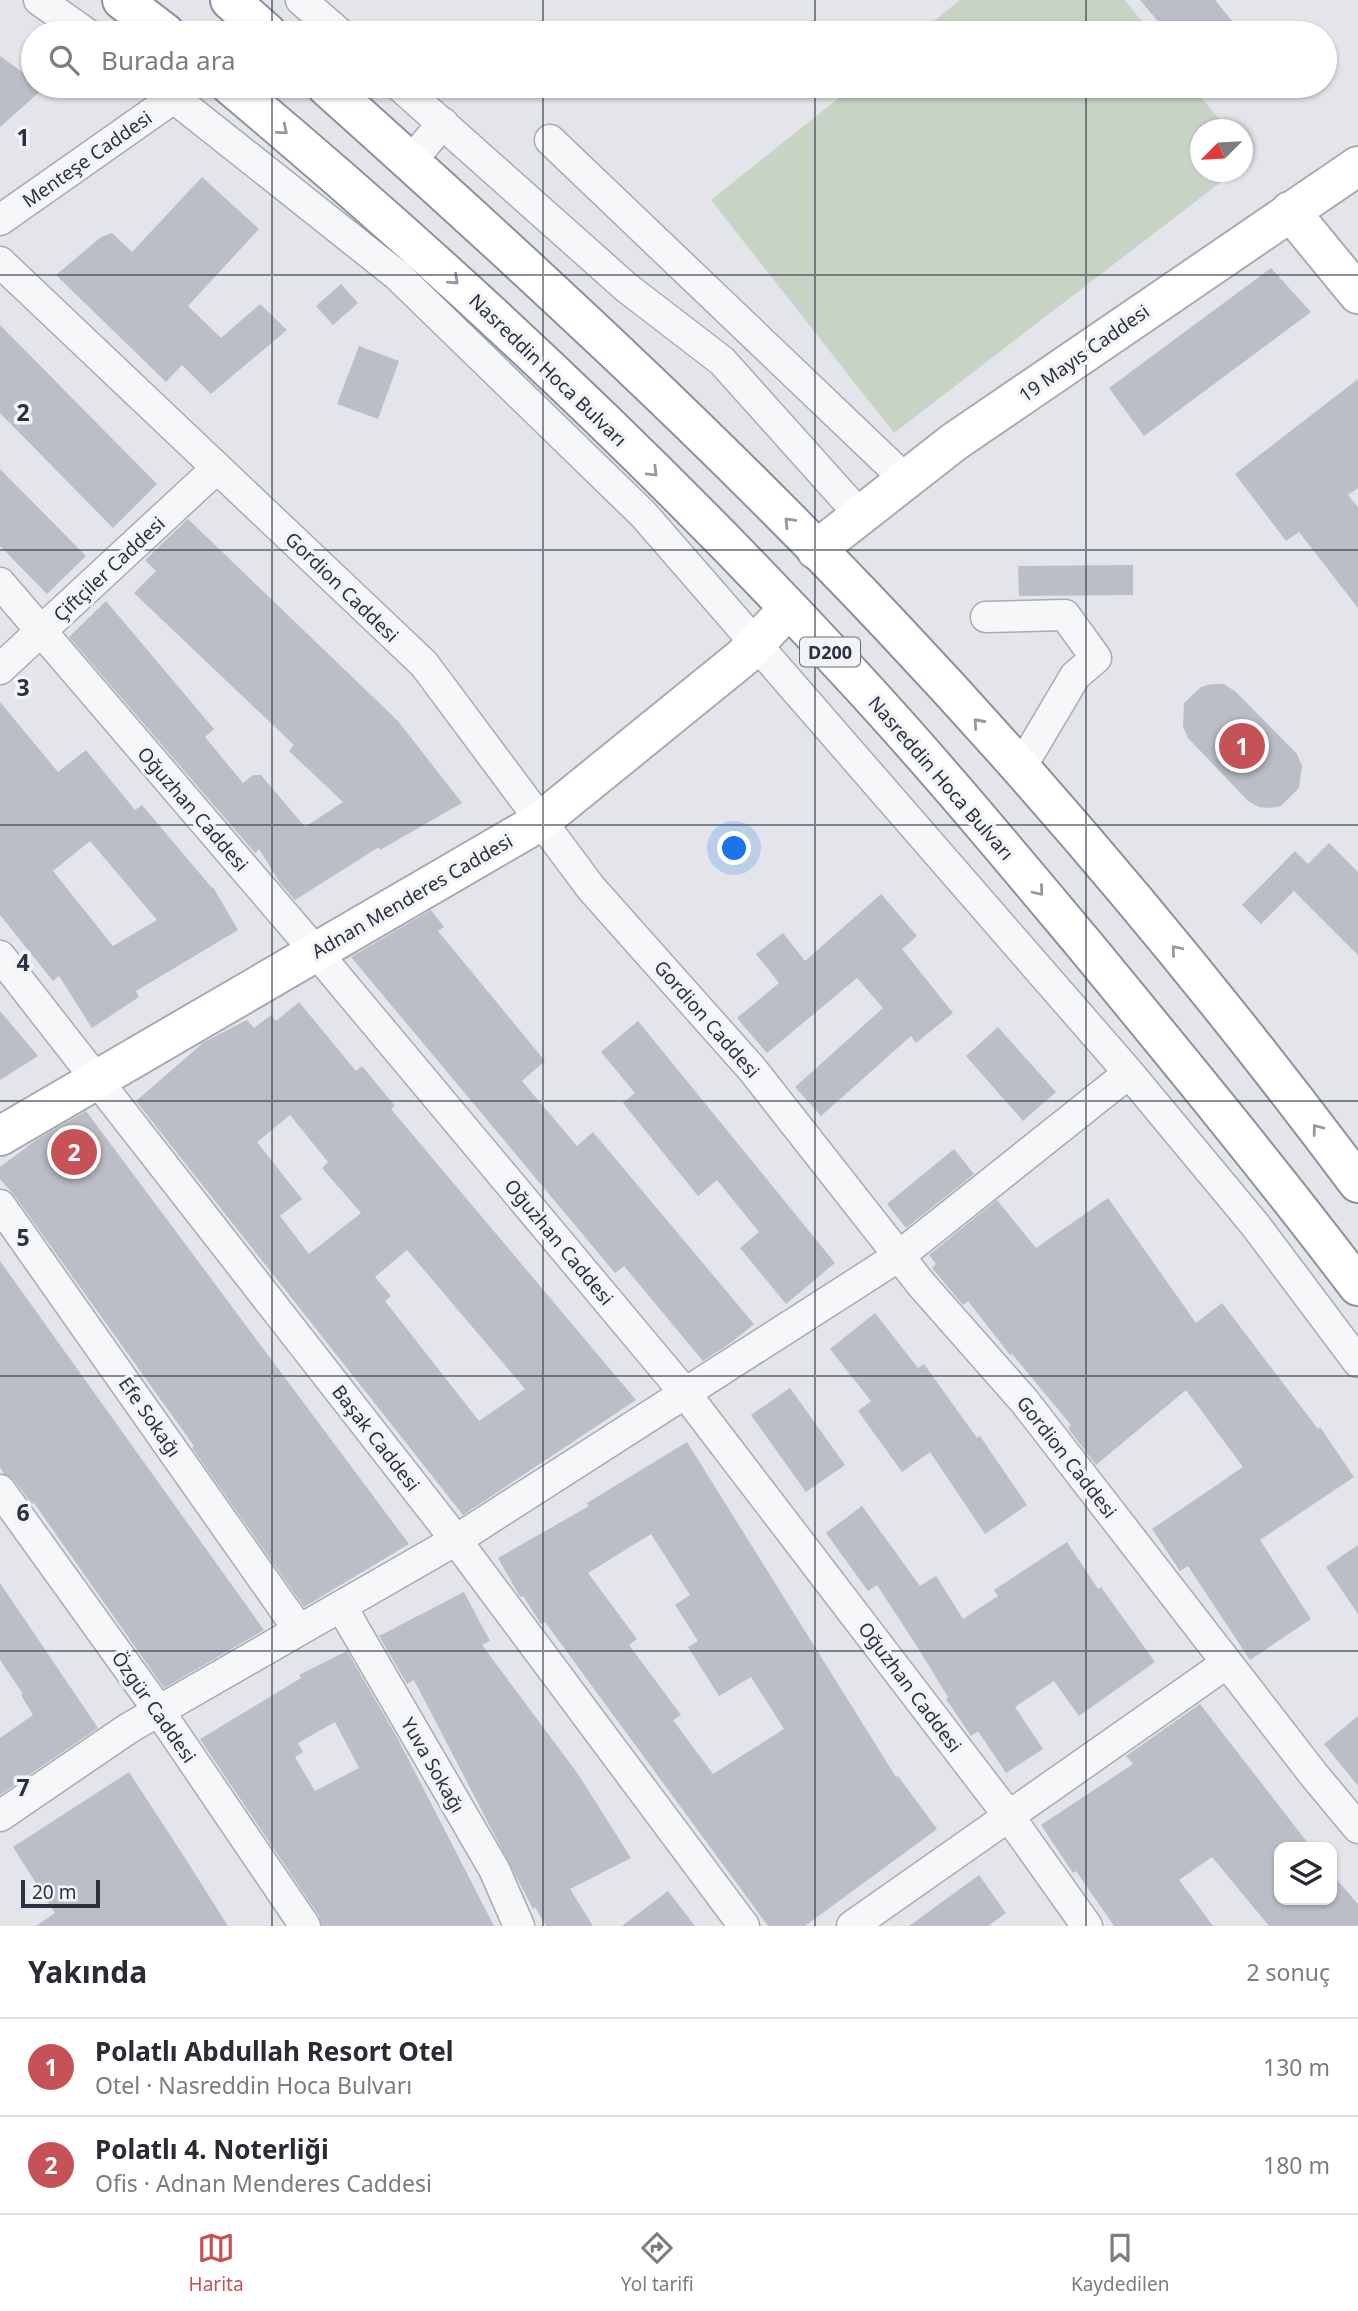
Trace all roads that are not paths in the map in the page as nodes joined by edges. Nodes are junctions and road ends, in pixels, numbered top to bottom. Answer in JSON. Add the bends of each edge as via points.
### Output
{"nodes":[{"id":1,"x":39,"y":0,"type":"edge"},
{"id":2,"x":122,"y":0,"type":"edge"},
{"id":3,"x":230,"y":0,"type":"edge"},
{"id":4,"x":301,"y":0,"type":"edge"},
{"id":5,"x":69,"y":21,"type":"edge"},
{"id":6,"x":149,"y":21,"type":"edge"},
{"id":7,"x":254,"y":21,"type":"edge"},
{"id":8,"x":326,"y":21,"type":"edge"},
{"id":9,"x":158,"y":98,"type":"edge"},
{"id":10,"x":176,"y":98,"type":"edge"},
{"id":11,"x":245,"y":98,"type":"edge"},
{"id":12,"x":339,"y":98,"type":"edge"},
{"id":13,"x":414,"y":98,"type":"edge"},
{"id":14,"x":443,"y":123,"type":"junction"},
{"id":15,"x":550,"y":140,"type":"dead end"},
{"id":16,"x":410,"y":162,"type":"junction"},
{"id":17,"x":1358,"y":166,"type":"edge"},
{"id":18,"x":1290,"y":211,"type":"junction"},
{"id":19,"x":0,"y":220,"type":"edge"},
{"id":20,"x":0,"y":262,"type":"edge"},
{"id":21,"x":1358,"y":294,"type":"edge"},
{"id":22,"x":217,"y":468,"type":"junction"},
{"id":23,"x":905,"y":479,"type":"junction"},
{"id":24,"x":860,"y":515,"type":"junction"},
{"id":25,"x":816,"y":550,"type":"junction"},
{"id":26,"x":0,"y":583,"type":"edge"},
{"id":27,"x":788,"y":609,"type":"junction"},
{"id":28,"x":986,"y":617,"type":"dead end"},
{"id":29,"x":41,"y":632,"type":"junction"},
{"id":30,"x":757,"y":643,"type":"junction"},
{"id":31,"x":0,"y":669,"type":"edge"},
{"id":32,"x":1020,"y":769,"type":"junction"},
{"id":33,"x":541,"y":821,"type":"junction"},
{"id":34,"x":316,"y":952,"type":"junction"},
{"id":35,"x":0,"y":956,"type":"edge"},
{"id":36,"x":1129,"y":1073,"type":"junction"},
{"id":37,"x":97,"y":1079,"type":"junction"},
{"id":38,"x":0,"y":1136,"type":"edge"},
{"id":39,"x":1358,"y":1183,"type":"edge"},
{"id":40,"x":0,"y":1205,"type":"edge"},
{"id":41,"x":899,"y":1256,"type":"junction"},
{"id":42,"x":1358,"y":1286,"type":"edge"},
{"id":43,"x":1358,"y":1362,"type":"edge"},
{"id":44,"x":685,"y":1393,"type":"junction"},
{"id":45,"x":0,"y":1490,"type":"edge"},
{"id":46,"x":456,"y":1540,"type":"junction"},
{"id":47,"x":341,"y":1606,"type":"junction"},
{"id":48,"x":299,"y":1630,"type":"junction"},
{"id":49,"x":1227,"y":1663,"type":"junction"},
{"id":50,"x":159,"y":1711,"type":"junction"},
{"id":51,"x":1008,"y":1815,"type":"junction"},
{"id":52,"x":0,"y":1816,"type":"edge"},
{"id":53,"x":1358,"y":1828,"type":"edge"},
{"id":54,"x":305,"y":1926,"type":"edge"},
{"id":55,"x":519,"y":1926,"type":"edge"},
{"id":56,"x":744,"y":1926,"type":"edge"},
{"id":57,"x":852,"y":1926,"type":"edge"},
{"id":58,"x":1087,"y":1926,"type":"edge"}],
"edges":[{"from":1,"to":5,"type":"street"},
{"from":2,"to":6,"type":"main road"},
{"from":3,"to":7,"type":"main road"},
{"from":4,"to":8,"type":"street"},
{"from":9,"to":19,"type":"street","name":"Menteşe Caddesi"},
{"from":10,"to":30,"type":"street","via":[[397,275],[643,513]]},
{"from":11,"to":27,"type":"main road","name":"Nasreddin Hoca Bulvarı","number":"D200","one_way":true,"via":[[382,213],[505,327]]},
{"from":12,"to":16,"type":"main road"},
{"from":13,"to":14,"type":"street"},
{"from":14,"to":16,"type":"street"},
{"from":14,"to":24,"type":"street","via":[[627,288],[722,361]]},
{"from":15,"to":23,"type":"street"},
{"from":25,"to":16,"type":"main road","one_way":true,"via":[[661,395]]},
{"from":17,"to":18,"type":"main road","name":"19 Mayıs Caddesi"},
{"from":18,"to":21,"type":"main road"},
{"from":18,"to":23,"type":"main road","name":"19 Mayıs Caddesi"},
{"from":20,"to":22,"type":"street","name":"Gordion Caddesi"},
{"from":22,"to":29,"type":"street","name":"Çiftçiler Caddesi"},
{"from":22,"to":33,"type":"street","name":"Gordion Caddesi","via":[[424,664]]},
{"from":23,"to":24,"type":"main road","name":"19 Mayıs Caddesi"},
{"from":24,"to":25,"type":"main road","name":"19 Mayıs Caddesi"},
{"from":32,"to":25,"type":"main road","one_way":true},
{"from":26,"to":29,"type":"street","name":"Oğuzhan Caddesi"},
{"from":27,"to":30,"type":"main road","name":"Adnan Menderes Caddesi"},
{"from":27,"to":42,"type":"main road","name":"Nasreddin Hoca Bulvarı","number":"D200","one_way":true,"via":[[994,837],[1217,1105]]},
{"from":28,"to":32,"type":"street","via":[[1065,615],[1096,658],[1075,676]]},
{"from":29,"to":31,"type":"street","name":"Çiftçiler Caddesi"},
{"from":29,"to":34,"type":"street","name":"Oğuzhan Caddesi"},
{"from":30,"to":33,"type":"main road","name":"Adnan Menderes Caddesi"},
{"from":30,"to":36,"type":"street"},
{"from":39,"to":32,"type":"main road","one_way":true,"via":[[1240,1029]]},
{"from":33,"to":34,"type":"main road","name":"Adnan Menderes Caddesi"},
{"from":33,"to":41,"type":"street","name":"Gordion Caddesi","via":[[591,888],[752,1069]]},
{"from":34,"to":37,"type":"main road","name":"Adnan Menderes Caddesi"},
{"from":34,"to":44,"type":"street","name":"Oğuzhan Caddesi"},
{"from":35,"to":37,"type":"street","name":"Başak Caddesi"},
{"from":36,"to":41,"type":"street"},
{"from":36,"to":43,"type":"street","via":[[1256,1226]]},
{"from":37,"to":38,"type":"main road","name":"Adnan Menderes Caddesi"},
{"from":37,"to":46,"type":"street","name":"Başak Caddesi"},
{"from":40,"to":48,"type":"street","name":"Efe Sokağı"},
{"from":41,"to":44,"type":"street"},
{"from":41,"to":49,"type":"street","name":"Gordion Caddesi","via":[[1025,1402]]},
{"from":44,"to":46,"type":"street"},
{"from":44,"to":51,"type":"street","name":"Oğuzhan Caddesi"},
{"from":45,"to":50,"type":"street","name":"Özgür Caddesi"},
{"from":46,"to":47,"type":"street"},
{"from":46,"to":56,"type":"street","name":"Başak Caddesi"},
{"from":47,"to":48,"type":"street"},
{"from":47,"to":55,"type":"street","name":"Yuva Sokağı","via":[[494,1869]]},
{"from":48,"to":50,"type":"street"},
{"from":49,"to":51,"type":"street"},
{"from":49,"to":53,"type":"street","name":"Gordion Caddesi"},
{"from":50,"to":52,"type":"street"},
{"from":50,"to":54,"type":"street","name":"Özgür Caddesi"},
{"from":51,"to":57,"type":"street"},
{"from":51,"to":58,"type":"street","name":"Oğuzhan Caddesi"}]}
